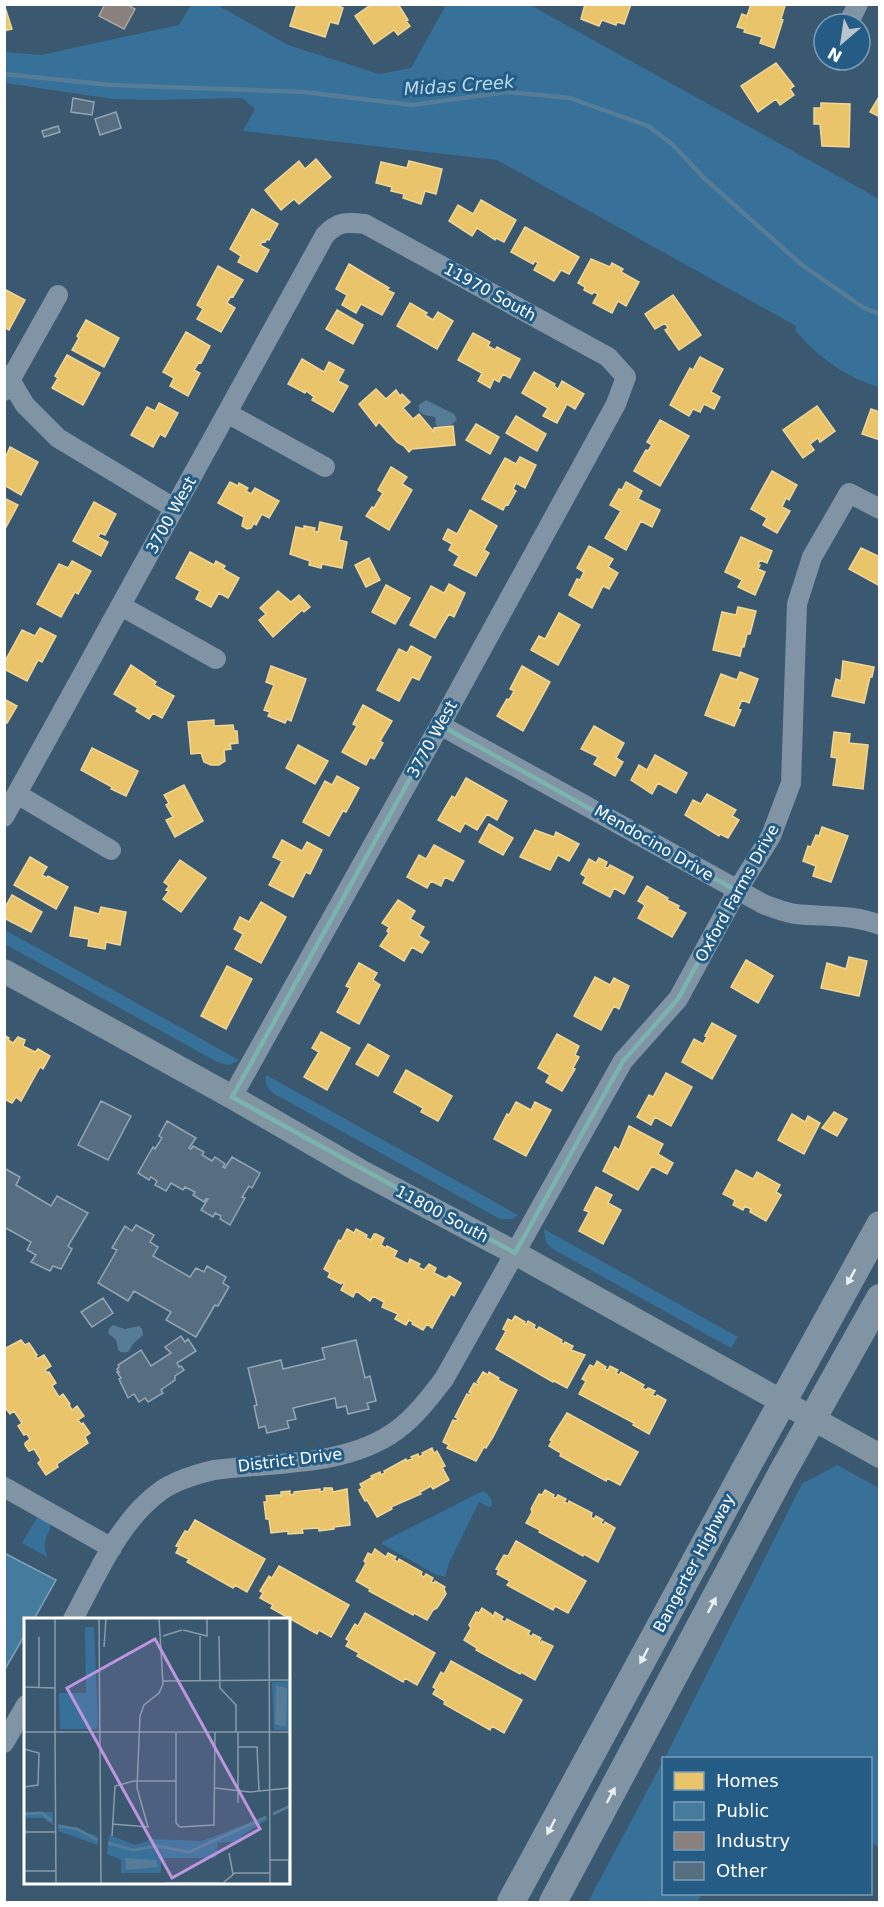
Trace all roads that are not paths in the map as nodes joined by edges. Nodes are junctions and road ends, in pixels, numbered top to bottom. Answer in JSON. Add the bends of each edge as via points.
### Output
{"nodes":[{"id":1,"x":346,"y":222,"type":"joint"},
{"id":2,"x":58,"y":295,"type":"dead end"},
{"id":3,"x":626,"y":377,"type":"joint"},
{"id":4,"x":6,"y":382,"type":"edge"},
{"id":5,"x":227,"y":413,"type":"junction"},
{"id":6,"x":325,"y":467,"type":"dead end"},
{"id":7,"x":174,"y":507,"type":"junction"},
{"id":8,"x":879,"y":508,"type":"edge"},
{"id":9,"x":121,"y":606,"type":"junction"},
{"id":10,"x":216,"y":659,"type":"dead end"},
{"id":11,"x":440,"y":724,"type":"junction"},
{"id":12,"x":17,"y":794,"type":"junction"},
{"id":13,"x":4,"y":817,"type":"edge"},
{"id":14,"x":111,"y":850,"type":"dead end"},
{"id":15,"x":738,"y":891,"type":"junction"},
{"id":16,"x":879,"y":925,"type":"edge"},
{"id":17,"x":4,"y":970,"type":"edge"},
{"id":18,"x":232,"y":1097,"type":"junction"},
{"id":19,"x":879,"y":1226,"type":"edge"},
{"id":20,"x":515,"y":1253,"type":"junction"},
{"id":21,"x":879,"y":1298,"type":"edge"},
{"id":22,"x":879,"y":1456,"type":"edge"},
{"id":23,"x":4,"y":1487,"type":"edge"},
{"id":24,"x":112,"y":1548,"type":"junction"},
{"id":25,"x":74,"y":1618,"type":"edge"},
{"id":26,"x":24,"y":1708,"type":"edge"},
{"id":27,"x":4,"y":1743,"type":"edge"},
{"id":28,"x":577,"y":1860,"type":"junction"},
{"id":29,"x":510,"y":1902,"type":"edge"},
{"id":30,"x":553,"y":1902,"type":"edge"},
{"id":31,"x":565,"y":1902,"type":"edge"}],
"edges":[{"from":1,"to":3,"type":"street","name":"11970 South","via":[[365,224],[608,357]]},
{"from":1,"to":5,"type":"street","name":"3700 West","via":[[334,225],[325,235]]},
{"from":2,"to":4,"type":"street"},
{"from":3,"to":11,"type":"street","name":"3770 West","via":[[616,405]]},
{"from":4,"to":7,"type":"street","via":[[58,438]]},
{"from":5,"to":6,"type":"street"},
{"from":5,"to":7,"type":"street","name":"3700 West"},
{"from":7,"to":9,"type":"street","name":"3700 West"},
{"from":8,"to":15,"type":"street","name":"Oxford Farms Drive","via":[[849,493],[812,557],[797,604],[791,783],[771,836]]},
{"from":9,"to":10,"type":"street"},
{"from":9,"to":12,"type":"street","name":"3700 West"},
{"from":11,"to":15,"type":"street","name":"Mendocino Drive"},
{"from":11,"to":18,"type":"street","name":"3770 West"},
{"from":12,"to":13,"type":"street","name":"3700 West"},
{"from":12,"to":14,"type":"street"},
{"from":15,"to":16,"type":"street","name":"Mendocino Drive","via":[[795,914],[834,915]]},
{"from":15,"to":20,"type":"street","name":"Oxford Farms Drive","via":[[678,999],[623,1061]]},
{"from":17,"to":18,"type":"main road","name":"11800 South"},
{"from":18,"to":20,"type":"main road","name":"11800 South","via":[[360,1171]]},
{"from":19,"to":29,"type":"highway","name":"Bangerter Highway","one_way":true},
{"from":20,"to":22,"type":"main road","name":"11800 South"},
{"from":20,"to":24,"type":"street","name":"District Drive","via":[[444,1379],[423,1407],[397,1430],[366,1448],[335,1458],[214,1470],[180,1481],[163,1489],[141,1508]]},
{"from":28,"to":21,"type":"highway","one_way":true},
{"from":23,"to":24,"type":"street"},
{"from":24,"to":25,"type":"street","name":"District Drive"},
{"from":26,"to":27,"type":"street"},
{"from":28,"to":30,"type":"highway"},
{"from":28,"to":31,"type":"highway"}]}
